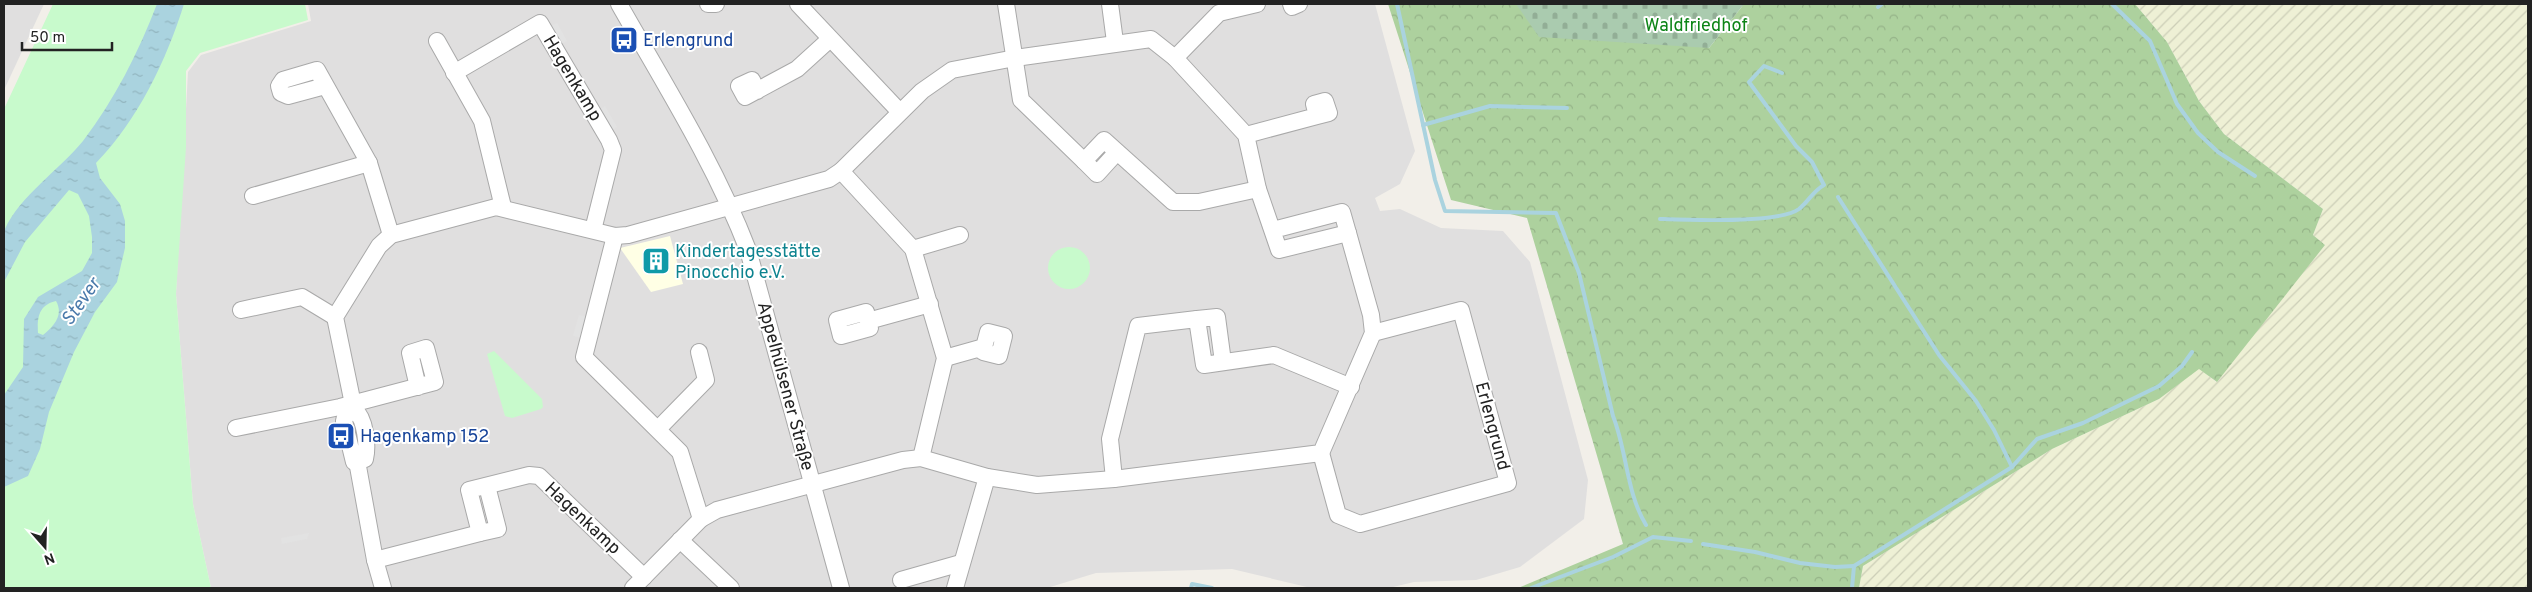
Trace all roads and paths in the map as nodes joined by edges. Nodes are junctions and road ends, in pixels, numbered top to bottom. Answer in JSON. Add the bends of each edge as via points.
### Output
{"nodes":[{"id":1,"x":619,"y":4,"type":"edge"},
{"id":2,"x":708,"y":4,"type":"edge"},
{"id":3,"x":716,"y":4,"type":"edge"},
{"id":4,"x":798,"y":4,"type":"edge"},
{"id":5,"x":1006,"y":4,"type":"edge"},
{"id":6,"x":1110,"y":4,"type":"edge"},
{"id":7,"x":1257,"y":4,"type":"edge"},
{"id":8,"x":1291,"y":4,"type":"edge"},
{"id":9,"x":1299,"y":4,"type":"edge"},
{"id":10,"x":1218,"y":8,"type":"edge"},
{"id":11,"x":830,"y":39,"type":"junction"},
{"id":12,"x":437,"y":41,"type":"dead end"},
{"id":13,"x":1115,"y":42,"type":"junction"},
{"id":14,"x":1014,"y":58,"type":"junction"},
{"id":15,"x":1175,"y":58,"type":"junction"},
{"id":16,"x":454,"y":73,"type":"junction"},
{"id":17,"x":326,"y":86,"type":"dead end"},
{"id":18,"x":757,"y":90,"type":"dead end"},
{"id":19,"x":899,"y":111,"type":"junction"},
{"id":20,"x":1317,"y":116,"type":"dead end"},
{"id":21,"x":1246,"y":135,"type":"junction"},
{"id":22,"x":368,"y":163,"type":"junction"},
{"id":23,"x":841,"y":171,"type":"junction"},
{"id":24,"x":1258,"y":189,"type":"junction"},
{"id":25,"x":253,"y":196,"type":"dead end"},
{"id":26,"x":503,"y":207,"type":"junction"},
{"id":27,"x":731,"y":207,"type":"junction"},
{"id":28,"x":593,"y":230,"type":"junction"},
{"id":29,"x":391,"y":235,"type":"junction"},
{"id":30,"x":615,"y":236,"type":"junction"},
{"id":31,"x":960,"y":236,"type":"dead end"},
{"id":32,"x":913,"y":249,"type":"junction"},
{"id":33,"x":930,"y":304,"type":"junction"},
{"id":34,"x":241,"y":310,"type":"dead end"},
{"id":35,"x":335,"y":317,"type":"junction"},
{"id":36,"x":868,"y":320,"type":"dead end"},
{"id":37,"x":1373,"y":332,"type":"junction"},
{"id":38,"x":984,"y":347,"type":"dead end"},
{"id":39,"x":699,"y":352,"type":"dead end"},
{"id":40,"x":946,"y":358,"type":"junction"},
{"id":41,"x":418,"y":387,"type":"dead end"},
{"id":42,"x":1351,"y":387,"type":"junction"},
{"id":43,"x":354,"y":406,"type":"junction"},
{"id":44,"x":236,"y":428,"type":"dead end"},
{"id":45,"x":658,"y":429,"type":"junction"},
{"id":46,"x":1321,"y":452,"type":"junction"},
{"id":47,"x":921,"y":458,"type":"junction"},
{"id":48,"x":987,"y":477,"type":"junction"},
{"id":49,"x":1114,"y":479,"type":"junction"},
{"id":50,"x":813,"y":484,"type":"junction"},
{"id":51,"x":701,"y":519,"type":"junction"},
{"id":52,"x":680,"y":540,"type":"junction"},
{"id":53,"x":375,"y":560,"type":"junction"},
{"id":54,"x":961,"y":563,"type":"junction"},
{"id":55,"x":644,"y":577,"type":"junction"},
{"id":56,"x":901,"y":580,"type":"dead end"},
{"id":57,"x":383,"y":588,"type":"edge"},
{"id":58,"x":633,"y":588,"type":"edge"},
{"id":59,"x":731,"y":588,"type":"edge"},
{"id":60,"x":841,"y":588,"type":"edge"},
{"id":61,"x":955,"y":588,"type":"edge"}],
"edges":[{"from":1,"to":27,"type":"street","name":"Appelhülsener Straße"},
{"from":2,"to":3,"type":"street"},
{"from":4,"to":11,"type":"street"},
{"from":5,"to":14,"type":"street"},
{"from":6,"to":13,"type":"street"},
{"from":7,"to":10,"type":"street"},
{"from":8,"to":9,"type":"street","via":[[1292,7]]},
{"from":10,"to":15,"type":"street"},
{"from":11,"to":18,"type":"street","via":[[797,69]]},
{"from":11,"to":19,"type":"street"},
{"from":12,"to":16,"type":"street"},
{"from":13,"to":14,"type":"street"},
{"from":13,"to":15,"type":"street","via":[[1151,39]]},
{"from":14,"to":19,"type":"street","via":[[946,73]]},
{"from":14,"to":24,"type":"street","via":[[1021,100],[1084,161],[1104,140],[1173,202],[1199,202]]},
{"from":15,"to":21,"type":"street"},
{"from":16,"to":26,"type":"street","via":[[482,121]]},
{"from":16,"to":28,"type":"street","name":"Hagenkamp","via":[[540,22],[613,150]]},
{"from":17,"to":22,"type":"street"},
{"from":19,"to":23,"type":"street"},
{"from":20,"to":21,"type":"street"},
{"from":21,"to":24,"type":"street"},
{"from":22,"to":25,"type":"street"},
{"from":22,"to":29,"type":"street"},
{"from":23,"to":27,"type":"street","via":[[814,185]]},
{"from":23,"to":32,"type":"street"},
{"from":24,"to":37,"type":"street","via":[[1273,230],[1342,212]]},
{"from":26,"to":28,"type":"street"},
{"from":26,"to":29,"type":"street"},
{"from":27,"to":30,"type":"street"},
{"from":27,"to":50,"type":"street","name":"Appelhülsener Straße","via":[[759,285]]},
{"from":28,"to":30,"type":"street"},
{"from":29,"to":35,"type":"street","via":[[379,246]]},
{"from":30,"to":45,"type":"street","via":[[584,357]]},
{"from":31,"to":32,"type":"street"},
{"from":32,"to":33,"type":"street"},
{"from":33,"to":36,"type":"street"},
{"from":33,"to":40,"type":"street"},
{"from":34,"to":35,"type":"street","via":[[302,297]]},
{"from":35,"to":43,"type":"street"},
{"from":37,"to":42,"type":"street"},
{"from":37,"to":46,"type":"street","name":"Erlengrund","via":[[1461,310],[1508,483],[1360,524],[1338,515]]},
{"from":38,"to":40,"type":"street"},
{"from":39,"to":45,"type":"street","via":[[706,380]]},
{"from":40,"to":47,"type":"street"},
{"from":41,"to":43,"type":"street"},
{"from":42,"to":46,"type":"street"},
{"from":42,"to":49,"type":"street","via":[[1274,355],[1204,365],[1197,319],[1138,326],[1110,439]]},
{"from":43,"to":44,"type":"street"},
{"from":43,"to":53,"type":"street","via":[[367,449],[366,459],[357,461]]},
{"from":45,"to":51,"type":"street","via":[[680,452]]},
{"from":46,"to":49,"type":"street"},
{"from":47,"to":48,"type":"street"},
{"from":47,"to":50,"type":"street"},
{"from":48,"to":49,"type":"street","via":[[1038,485]]},
{"from":48,"to":54,"type":"street"},
{"from":50,"to":51,"type":"street","via":[[717,510]]},
{"from":50,"to":60,"type":"street","name":"Appelhülsener Straße"},
{"from":51,"to":52,"type":"street"},
{"from":52,"to":55,"type":"street"},
{"from":52,"to":59,"type":"street"},
{"from":53,"to":55,"type":"street","name":"Hagenkamp","via":[[480,534],[469,490],[529,474],[539,476]]},
{"from":53,"to":57,"type":"street"},
{"from":54,"to":56,"type":"street"},
{"from":54,"to":61,"type":"street"},
{"from":55,"to":58,"type":"street"}]}
